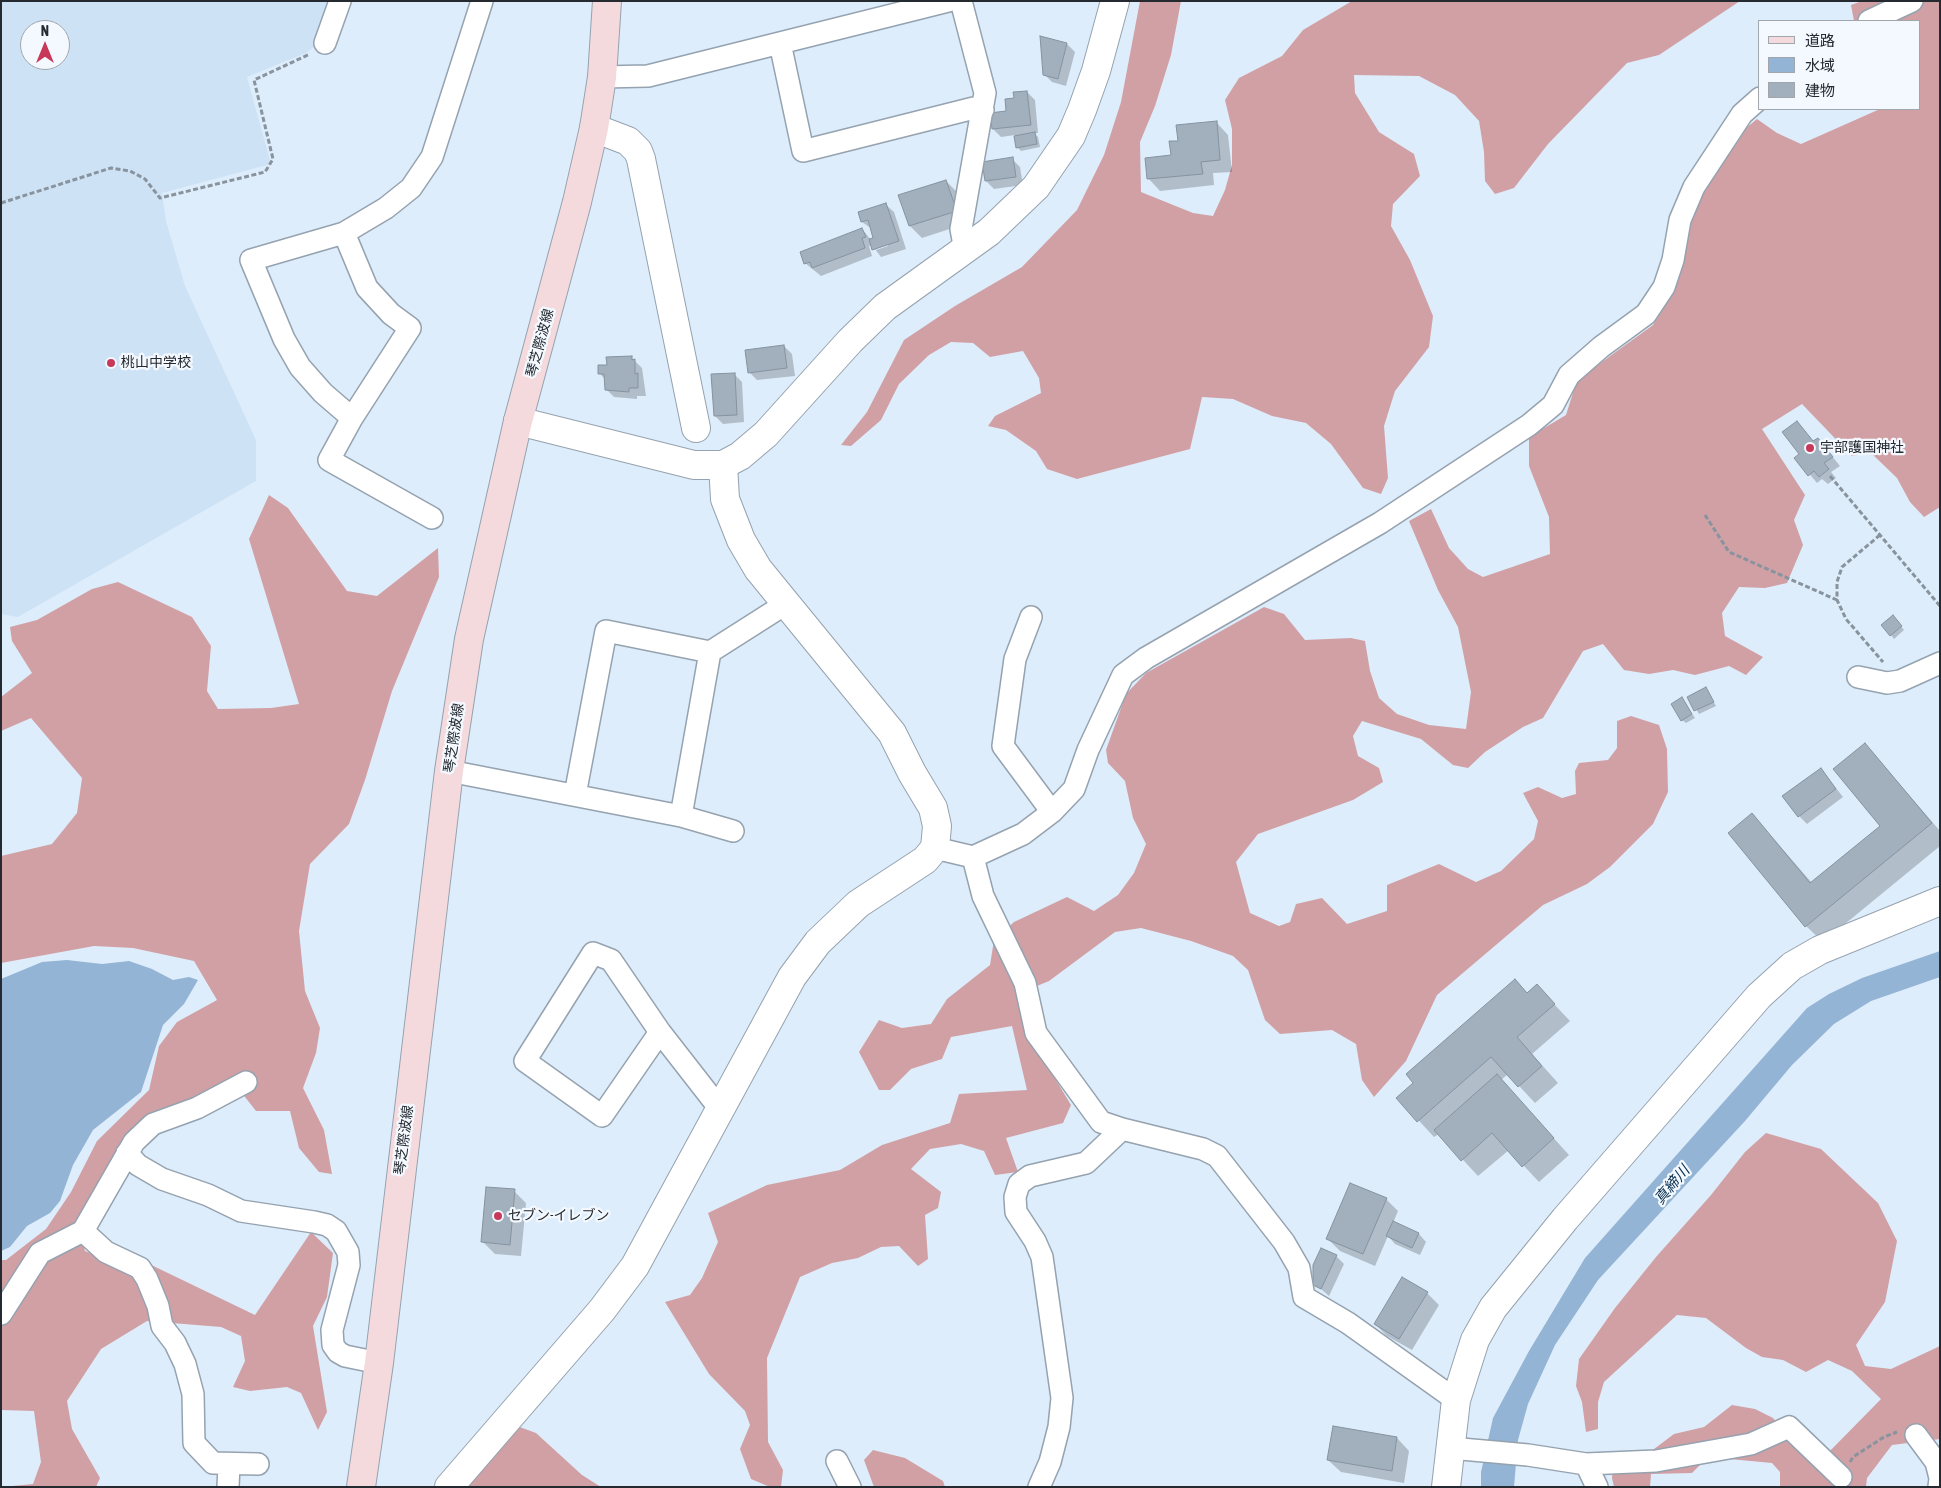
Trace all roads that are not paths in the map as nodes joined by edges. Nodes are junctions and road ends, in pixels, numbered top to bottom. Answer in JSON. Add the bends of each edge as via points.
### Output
{"nodes":[{"id":1,"x":340,"y":1,"type":"edge"},
{"id":2,"x":482,"y":1,"type":"edge"},
{"id":3,"x":607,"y":1,"type":"edge"},
{"id":4,"x":948,"y":1,"type":"edge"},
{"id":5,"x":961,"y":1,"type":"edge"},
{"id":6,"x":1115,"y":1,"type":"edge"},
{"id":7,"x":1912,"y":1,"type":"edge"},
{"id":8,"x":1871,"y":20,"type":"edge"},
{"id":9,"x":325,"y":43,"type":"road end"},
{"id":10,"x":780,"y":43,"type":"junction"},
{"id":11,"x":602,"y":77,"type":"junction"},
{"id":12,"x":1758,"y":100,"type":"edge"},
{"id":13,"x":983,"y":110,"type":"junction"},
{"id":14,"x":594,"y":128,"type":"junction"},
{"id":15,"x":344,"y":233,"type":"junction"},
{"id":16,"x":964,"y":250,"type":"junction"},
{"id":17,"x":352,"y":418,"type":"junction"},
{"id":18,"x":518,"y":421,"type":"junction"},
{"id":19,"x":696,"y":428,"type":"dead end"},
{"id":20,"x":722,"y":465,"type":"junction"},
{"id":21,"x":432,"y":518,"type":"dead end"},
{"id":22,"x":786,"y":603,"type":"junction"},
{"id":23,"x":1031,"y":618,"type":"dead end"},
{"id":24,"x":710,"y":652,"type":"junction"},
{"id":25,"x":1940,"y":663,"type":"edge"},
{"id":26,"x":1858,"y":677,"type":"dead end"},
{"id":27,"x":449,"y":772,"type":"junction"},
{"id":28,"x":575,"y":795,"type":"junction"},
{"id":29,"x":1052,"y":812,"type":"junction"},
{"id":30,"x":681,"y":816,"type":"junction"},
{"id":31,"x":733,"y":831,"type":"dead end"},
{"id":32,"x":935,"y":848,"type":"junction"},
{"id":33,"x":973,"y":857,"type":"junction"},
{"id":34,"x":1940,"y":901,"type":"edge"},
{"id":35,"x":660,"y":1032,"type":"junction"},
{"id":36,"x":246,"y":1082,"type":"dead end"},
{"id":37,"x":720,"y":1109,"type":"junction"},
{"id":38,"x":1122,"y":1130,"type":"junction"},
{"id":39,"x":127,"y":1153,"type":"junction"},
{"id":40,"x":83,"y":1231,"type":"junction"},
{"id":41,"x":1,"y":1314,"type":"edge"},
{"id":42,"x":378,"y":1363,"type":"junction"},
{"id":43,"x":1456,"y":1400,"type":"junction"},
{"id":44,"x":1916,"y":1435,"type":"road end"},
{"id":45,"x":1457,"y":1449,"type":"junction"},
{"id":46,"x":837,"y":1461,"type":"dead end"},
{"id":47,"x":229,"y":1464,"type":"junction"},
{"id":48,"x":258,"y":1464,"type":"dead end"},
{"id":49,"x":1586,"y":1464,"type":"junction"},
{"id":50,"x":1841,"y":1477,"type":"road end"},
{"id":51,"x":228,"y":1487,"type":"edge"},
{"id":52,"x":361,"y":1487,"type":"edge"},
{"id":53,"x":449,"y":1487,"type":"edge"},
{"id":54,"x":850,"y":1487,"type":"edge"},
{"id":55,"x":1039,"y":1487,"type":"edge"},
{"id":56,"x":1446,"y":1487,"type":"edge"},
{"id":57,"x":1597,"y":1487,"type":"edge"},
{"id":58,"x":1939,"y":1487,"type":"edge"}],
"edges":[{"from":1,"to":9,"type":"street"},
{"from":2,"to":15,"type":"street","via":[[432,157],[411,188],[386,208]]},
{"from":3,"to":11,"type":"main road","name":"琴芝際波線"},
{"from":4,"to":10,"type":"street"},
{"from":5,"to":13,"type":"street","via":[[985,93]]},
{"from":6,"to":16,"type":"street","via":[[1096,71],[1071,136],[1036,187],[1011,214]]},
{"from":7,"to":8,"type":"street"},
{"from":10,"to":11,"type":"street","via":[[648,76]]},
{"from":10,"to":13,"type":"street","via":[[803,151],[974,108]]},
{"from":11,"to":14,"type":"main road","name":"琴芝際波線"},
{"from":12,"to":29,"type":"street","via":[[1742,114],[1694,187],[1680,220],[1664,288],[1646,314],[1600,346],[1569,375],[1553,405],[1529,425],[1380,523],[1146,658],[1123,675],[1088,750],[1074,789]]},
{"from":13,"to":16,"type":"street","via":[[961,229]]},
{"from":14,"to":18,"type":"main road","name":"琴芝際波線"},
{"from":14,"to":19,"type":"street","via":[[628,141],[641,159]]},
{"from":15,"to":17,"type":"street","via":[[368,288],[391,314],[410,328]]},
{"from":15,"to":17,"type":"street","via":[[252,260],[284,339],[300,367]]},
{"from":16,"to":20,"type":"street","via":[[885,307],[766,434],[740,456]]},
{"from":17,"to":21,"type":"street","via":[[329,460]]},
{"from":18,"to":20,"type":"street","via":[[694,465]]},
{"from":18,"to":27,"type":"main road","name":"琴芝際波線","via":[[469,639]]},
{"from":20,"to":22,"type":"street","via":[[725,499],[741,540],[758,569]]},
{"from":22,"to":24,"type":"street"},
{"from":22,"to":32,"type":"street","via":[[892,733],[933,808],[937,826]]},
{"from":23,"to":29,"type":"street","via":[[1015,659],[1003,746]]},
{"from":24,"to":28,"type":"street","via":[[606,631]]},
{"from":24,"to":30,"type":"street"},
{"from":25,"to":26,"type":"street","via":[[1900,681],[1886,683]]},
{"from":27,"to":28,"type":"street"},
{"from":27,"to":42,"type":"main road","name":"琴芝際波線"},
{"from":28,"to":30,"type":"street"},
{"from":29,"to":33,"type":"street","via":[[1022,834]]},
{"from":30,"to":31,"type":"street"},
{"from":32,"to":33,"type":"street"},
{"from":32,"to":37,"type":"street","via":[[925,860],[858,904],[818,942],[792,977]]},
{"from":33,"to":38,"type":"street","via":[[983,896],[1024,983],[1036,1033],[1101,1122]]},
{"from":34,"to":43,"type":"street","via":[[1820,950],[1792,966],[1760,996],[1498,1300],[1476,1340]]},
{"from":35,"to":35,"type":"street","via":[[602,1116],[525,1061],[594,954],[610,960]]},
{"from":35,"to":37,"type":"street"},
{"from":36,"to":39,"type":"street","via":[[198,1108],[153,1124]]},
{"from":37,"to":53,"type":"street","via":[[635,1266],[602,1310]]},
{"from":38,"to":43,"type":"street","via":[[1203,1149],[1217,1156],[1284,1242],[1299,1268],[1304,1297],[1348,1323]]},
{"from":38,"to":55,"type":"street","via":[[1086,1163],[1030,1176],[1019,1184],[1015,1197],[1016,1212],[1042,1257],[1062,1398],[1050,1462]]},
{"from":39,"to":40,"type":"street"},
{"from":39,"to":42,"type":"street","via":[[138,1165],[162,1179],[241,1211],[314,1222],[336,1231],[348,1252],[349,1265],[332,1330],[333,1345],[345,1356]]},
{"from":40,"to":41,"type":"street","via":[[40,1253]]},
{"from":40,"to":47,"type":"street","via":[[106,1252],[140,1268],[147,1279],[162,1326],[185,1364],[193,1394],[194,1443],[213,1463]]},
{"from":42,"to":52,"type":"main road","name":"琴芝際波線"},
{"from":43,"to":45,"type":"street"},
{"from":44,"to":58,"type":"street","via":[[1936,1462]]},
{"from":45,"to":49,"type":"street"},
{"from":45,"to":56,"type":"street"},
{"from":46,"to":54,"type":"street"},
{"from":47,"to":48,"type":"street"},
{"from":47,"to":51,"type":"street"},
{"from":49,"to":50,"type":"street","via":[[1656,1461],[1708,1452],[1751,1444],[1789,1427]]},
{"from":49,"to":57,"type":"street"}]}
